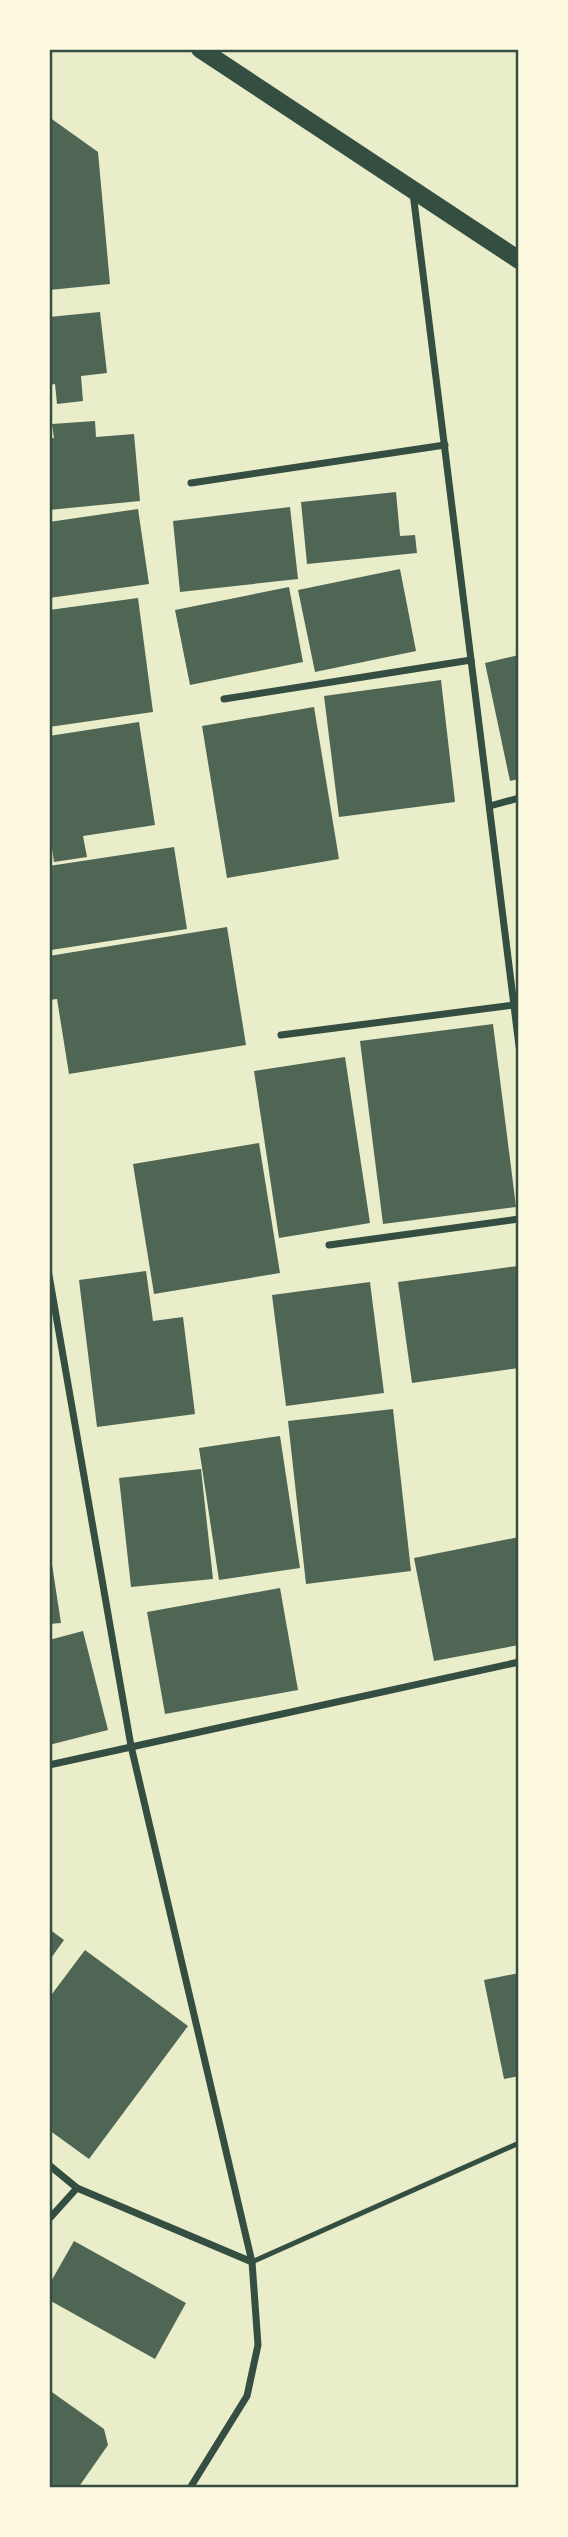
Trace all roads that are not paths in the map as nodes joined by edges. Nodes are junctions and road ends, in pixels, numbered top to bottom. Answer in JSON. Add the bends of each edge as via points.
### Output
{"nodes":[{"id":1,"x":200,"y":49,"type":"edge"},
{"id":2,"x":413,"y":189,"type":"junction"},
{"id":3,"x":519,"y":260,"type":"edge"},
{"id":4,"x":445,"y":446,"type":"junction"},
{"id":5,"x":191,"y":483,"type":"dead end"},
{"id":6,"x":471,"y":660,"type":"junction"},
{"id":7,"x":223,"y":699,"type":"dead end"},
{"id":8,"x":519,"y":798,"type":"edge"},
{"id":9,"x":490,"y":806,"type":"junction"},
{"id":10,"x":514,"y":1005,"type":"junction"},
{"id":11,"x":281,"y":1035,"type":"dead end"},
{"id":12,"x":519,"y":1046,"type":"edge"},
{"id":13,"x":519,"y":1219,"type":"edge"},
{"id":14,"x":329,"y":1245,"type":"dead end"},
{"id":15,"x":49,"y":1275,"type":"edge"},
{"id":16,"x":519,"y":1662,"type":"edge"},
{"id":17,"x":131,"y":1746,"type":"junction"},
{"id":18,"x":49,"y":1765,"type":"edge"},
{"id":19,"x":519,"y":2143,"type":"edge"},
{"id":20,"x":49,"y":2165,"type":"edge"},
{"id":21,"x":77,"y":2188,"type":"junction"},
{"id":22,"x":49,"y":2219,"type":"edge"},
{"id":23,"x":252,"y":2262,"type":"junction"},
{"id":24,"x":190,"y":2488,"type":"edge"}],
"edges":[{"from":1,"to":2,"type":"main road"},
{"from":2,"to":3,"type":"main road"},
{"from":2,"to":4,"type":"street"},
{"from":4,"to":5,"type":"street"},
{"from":4,"to":6,"type":"street"},
{"from":6,"to":7,"type":"street"},
{"from":6,"to":9,"type":"street"},
{"from":8,"to":9,"type":"street"},
{"from":9,"to":10,"type":"street"},
{"from":10,"to":11,"type":"street"},
{"from":10,"to":12,"type":"street"},
{"from":13,"to":14,"type":"street"},
{"from":15,"to":17,"type":"street"},
{"from":16,"to":17,"type":"street"},
{"from":17,"to":18,"type":"street"},
{"from":17,"to":23,"type":"street"},
{"from":19,"to":23,"type":"lane"},
{"from":20,"to":21,"type":"street"},
{"from":21,"to":22,"type":"street"},
{"from":21,"to":23,"type":"street"},
{"from":23,"to":24,"type":"street","via":[[258,2345],[247,2396]]}]}
